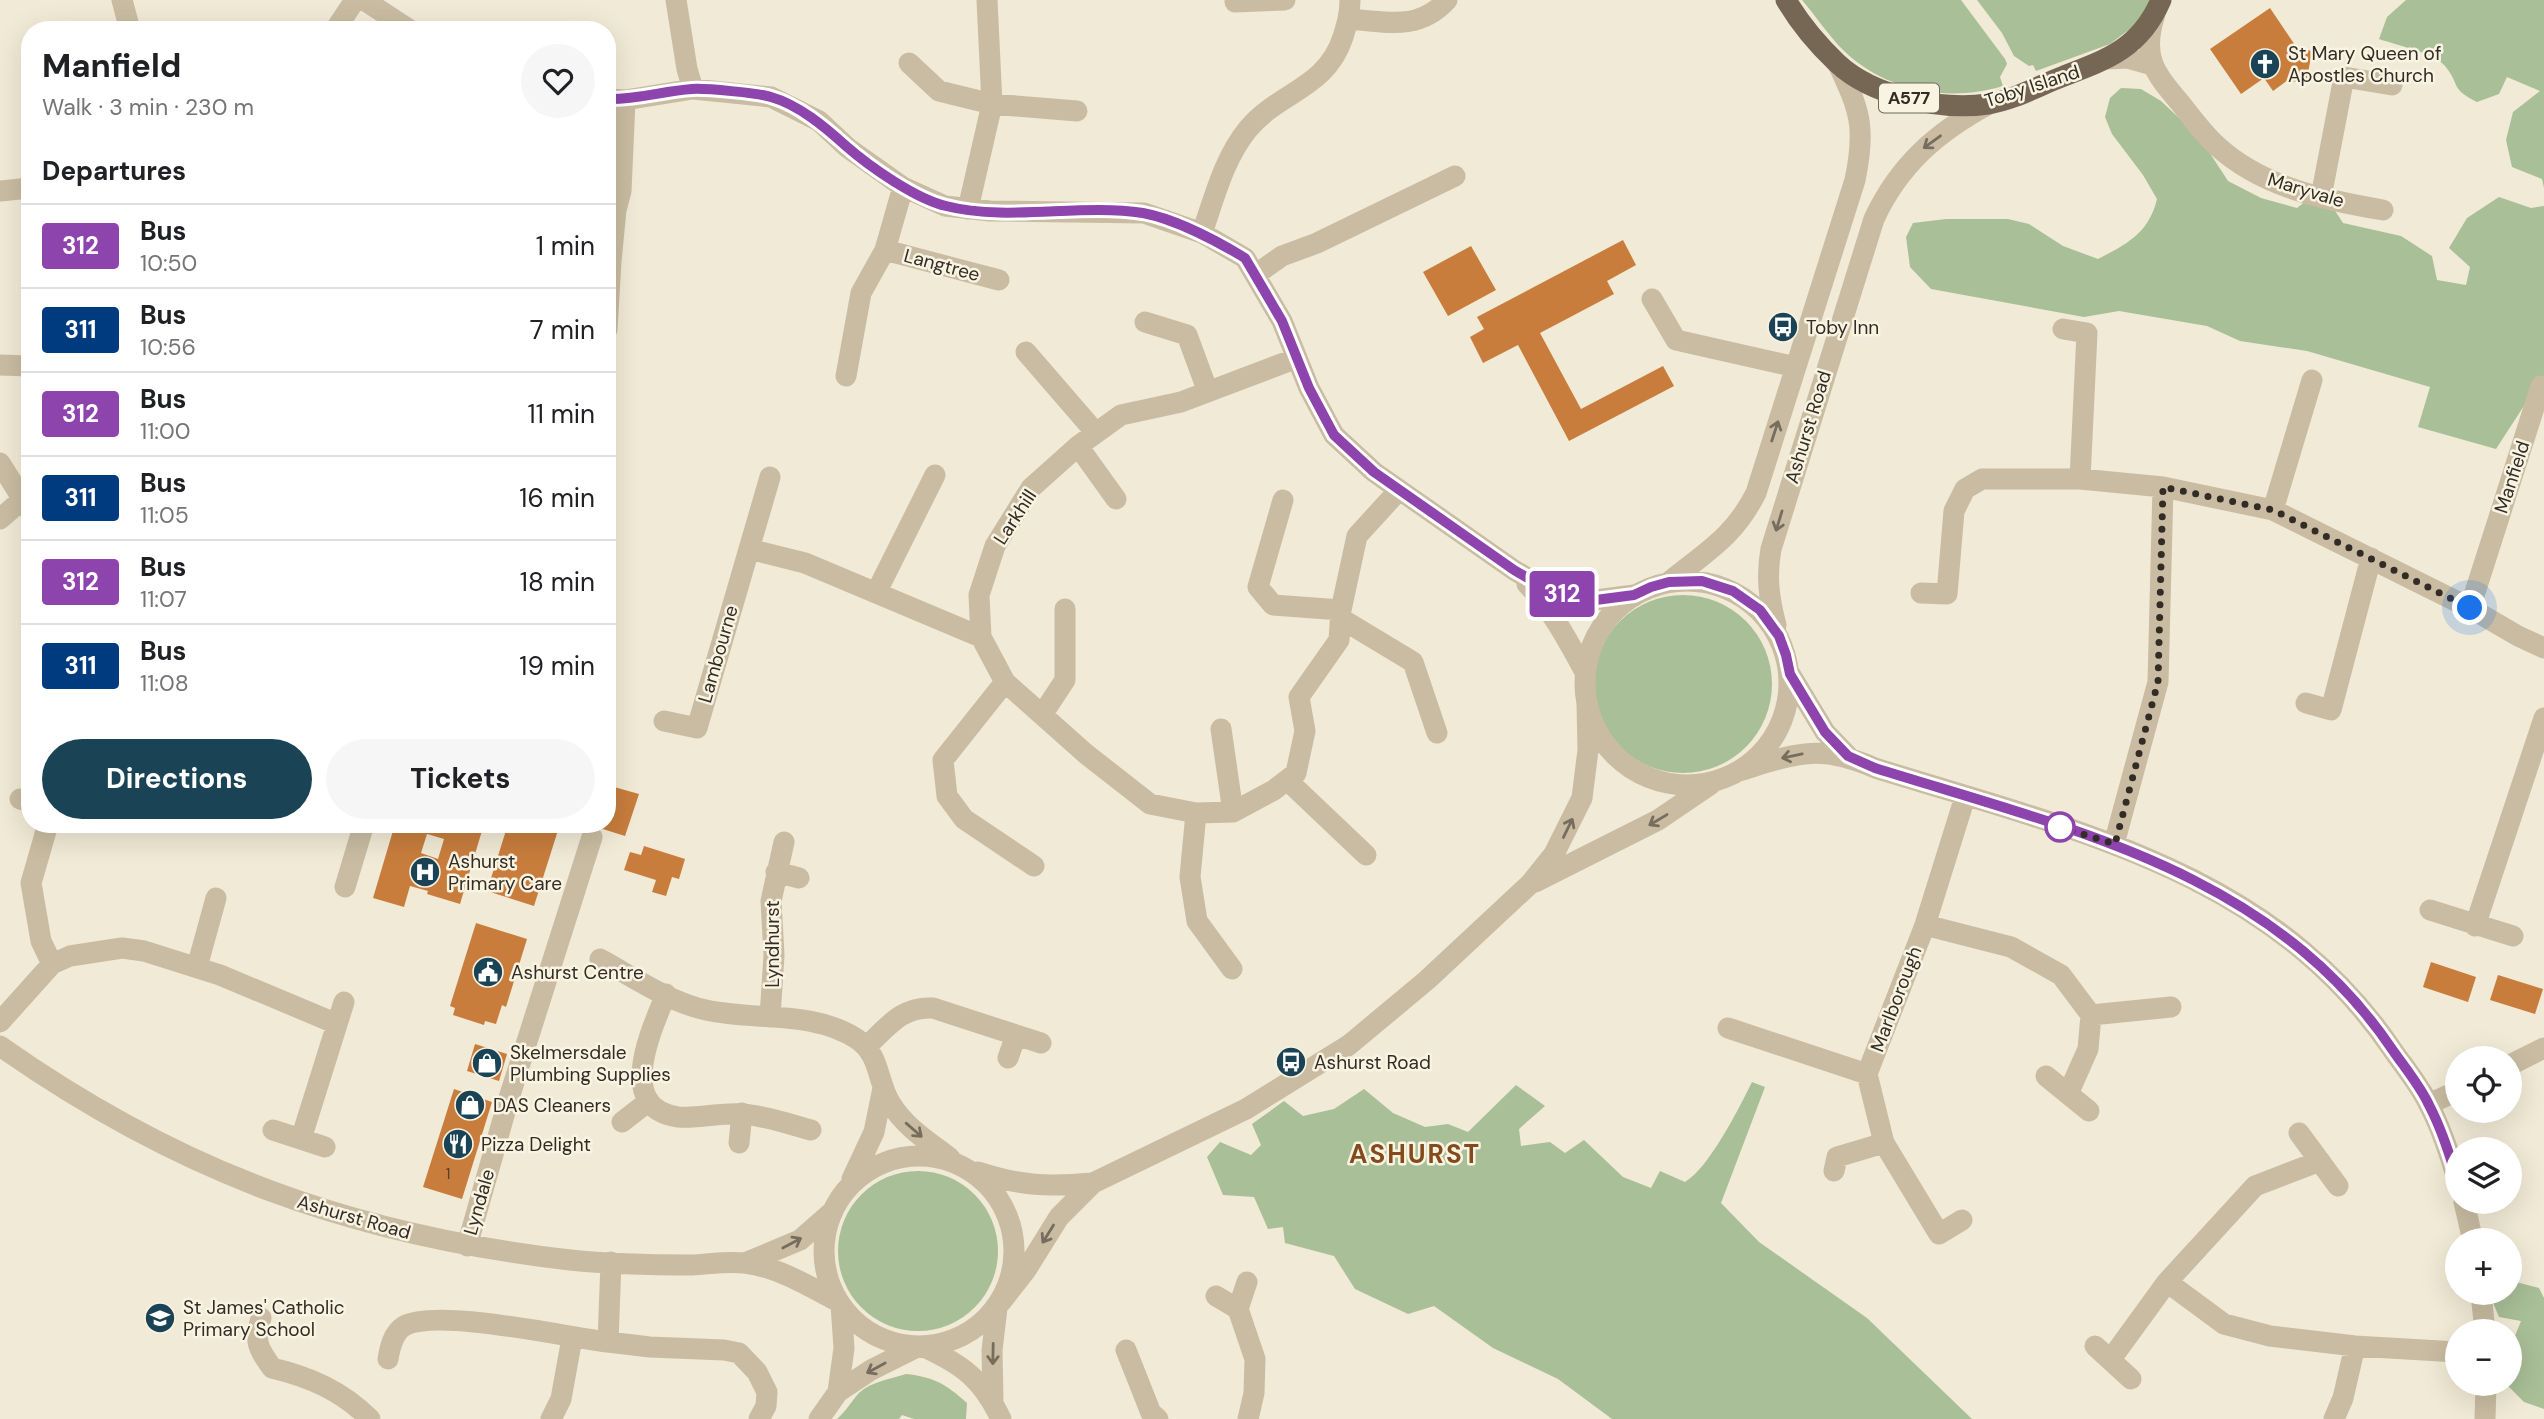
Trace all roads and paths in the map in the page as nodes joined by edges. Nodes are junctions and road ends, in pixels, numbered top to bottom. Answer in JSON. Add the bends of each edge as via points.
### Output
{"nodes":[{"id":1,"x":122,"y":0,"type":"edge"},
{"id":2,"x":355,"y":0,"type":"edge"},
{"id":3,"x":364,"y":0,"type":"edge"},
{"id":4,"x":676,"y":0,"type":"edge"},
{"id":5,"x":987,"y":0,"type":"edge"},
{"id":6,"x":1285,"y":0,"type":"edge"},
{"id":7,"x":1447,"y":0,"type":"edge"},
{"id":8,"x":1235,"y":2,"type":"dead end"},
{"id":9,"x":1788,"y":4,"type":"edge"},
{"id":10,"x":2158,"y":7,"type":"edge"},
{"id":11,"x":1349,"y":9,"type":"edge"},
{"id":12,"x":128,"y":21,"type":"edge"},
{"id":13,"x":341,"y":21,"type":"edge"},
{"id":14,"x":396,"y":21,"type":"edge"},
{"id":15,"x":2107,"y":60,"type":"junction"},
{"id":16,"x":909,"y":64,"type":"dead end"},
{"id":17,"x":1838,"y":64,"type":"junction"},
{"id":18,"x":2152,"y":65,"type":"junction"},
{"id":19,"x":2392,"y":85,"type":"dead end"},
{"id":20,"x":693,"y":89,"type":"junction"},
{"id":21,"x":616,"y":100,"type":"edge"},
{"id":22,"x":1998,"y":101,"type":"junction"},
{"id":23,"x":992,"y":104,"type":"junction"},
{"id":24,"x":1077,"y":111,"type":"dead end"},
{"id":25,"x":1455,"y":176,"type":"dead end"},
{"id":26,"x":904,"y":187,"type":"junction"},
{"id":27,"x":21,"y":189,"type":"edge"},
{"id":28,"x":0,"y":191,"type":"edge"},
{"id":29,"x":2320,"y":197,"type":"junction"},
{"id":30,"x":968,"y":209,"type":"junction"},
{"id":31,"x":616,"y":210,"type":"edge"},
{"id":32,"x":2383,"y":210,"type":"dead end"},
{"id":33,"x":1202,"y":233,"type":"junction"},
{"id":34,"x":885,"y":250,"type":"junction"},
{"id":35,"x":1255,"y":275,"type":"junction"},
{"id":36,"x":999,"y":280,"type":"dead end"},
{"id":37,"x":1652,"y":299,"type":"dead end"},
{"id":38,"x":1145,"y":321,"type":"dead end"},
{"id":39,"x":2063,"y":329,"type":"dead end"},
{"id":40,"x":1026,"y":352,"type":"dead end"},
{"id":41,"x":1297,"y":358,"type":"junction"},
{"id":42,"x":0,"y":365,"type":"edge"},
{"id":43,"x":21,"y":366,"type":"edge"},
{"id":44,"x":1796,"y":366,"type":"junction"},
{"id":45,"x":846,"y":376,"type":"dead end"},
{"id":46,"x":2312,"y":380,"type":"dead end"},
{"id":47,"x":2542,"y":386,"type":"edge"},
{"id":48,"x":1208,"y":392,"type":"junction"},
{"id":49,"x":1096,"y":433,"type":"junction"},
{"id":50,"x":1078,"y":446,"type":"junction"},
{"id":51,"x":0,"y":463,"type":"edge"},
{"id":52,"x":936,"y":475,"type":"dead end"},
{"id":53,"x":770,"y":477,"type":"dead end"},
{"id":54,"x":2081,"y":478,"type":"junction"},
{"id":55,"x":2163,"y":487,"type":"junction"},
{"id":56,"x":21,"y":488,"type":"edge"},
{"id":57,"x":1399,"y":490,"type":"junction"},
{"id":58,"x":21,"y":495,"type":"edge"},
{"id":59,"x":1116,"y":499,"type":"dead end"},
{"id":60,"x":1283,"y":500,"type":"dead end"},
{"id":61,"x":2273,"y":510,"type":"junction"},
{"id":62,"x":0,"y":519,"type":"edge"},
{"id":63,"x":749,"y":549,"type":"junction"},
{"id":64,"x":2371,"y":558,"type":"junction"},
{"id":65,"x":1514,"y":570,"type":"junction"},
{"id":66,"x":1669,"y":582,"type":"junction"},
{"id":67,"x":876,"y":593,"type":"junction"},
{"id":68,"x":1921,"y":593,"type":"dead end"},
{"id":69,"x":1634,"y":595,"type":"junction"},
{"id":70,"x":2470,"y":608,"type":"junction"},
{"id":71,"x":1065,"y":609,"type":"dead end"},
{"id":72,"x":1340,"y":614,"type":"junction"},
{"id":73,"x":1779,"y":636,"type":"junction"},
{"id":74,"x":981,"y":637,"type":"junction"},
{"id":75,"x":2544,"y":649,"type":"edge"},
{"id":76,"x":1585,"y":672,"type":"junction"},
{"id":77,"x":1790,"y":674,"type":"junction"},
{"id":78,"x":1005,"y":682,"type":"junction"},
{"id":79,"x":2306,"y":702,"type":"dead end"},
{"id":80,"x":1587,"y":704,"type":"junction"},
{"id":81,"x":1042,"y":715,"type":"junction"},
{"id":82,"x":2544,"y":718,"type":"edge"},
{"id":83,"x":664,"y":721,"type":"dead end"},
{"id":84,"x":1221,"y":729,"type":"dead end"},
{"id":85,"x":1437,"y":733,"type":"dead end"},
{"id":86,"x":1848,"y":756,"type":"junction"},
{"id":87,"x":1739,"y":771,"type":"junction"},
{"id":88,"x":1287,"y":780,"type":"junction"},
{"id":89,"x":1715,"y":781,"type":"junction"},
{"id":90,"x":1965,"y":796,"type":"junction"},
{"id":91,"x":1233,"y":812,"type":"junction"},
{"id":92,"x":1196,"y":813,"type":"junction"},
{"id":93,"x":45,"y":833,"type":"edge"},
{"id":94,"x":361,"y":833,"type":"edge"},
{"id":95,"x":592,"y":837,"type":"dead end"},
{"id":96,"x":784,"y":842,"type":"dead end"},
{"id":97,"x":2115,"y":844,"type":"junction"},
{"id":98,"x":1366,"y":855,"type":"dead end"},
{"id":99,"x":1034,"y":866,"type":"dead end"},
{"id":100,"x":776,"y":872,"type":"junction"},
{"id":101,"x":799,"y":878,"type":"dead end"},
{"id":102,"x":1530,"y":884,"type":"junction"},
{"id":103,"x":345,"y":887,"type":"dead end"},
{"id":104,"x":216,"y":898,"type":"dead end"},
{"id":105,"x":2430,"y":910,"type":"dead end"},
{"id":106,"x":1925,"y":925,"type":"junction"},
{"id":107,"x":2475,"y":926,"type":"junction"},
{"id":108,"x":2513,"y":936,"type":"dead end"},
{"id":109,"x":600,"y":959,"type":"dead end"},
{"id":110,"x":52,"y":964,"type":"junction"},
{"id":111,"x":197,"y":968,"type":"junction"},
{"id":112,"x":1232,"y":969,"type":"dead end"},
{"id":113,"x":666,"y":994,"type":"junction"},
{"id":114,"x":344,"y":1002,"type":"dead end"},
{"id":115,"x":2171,"y":1007,"type":"dead end"},
{"id":116,"x":2091,"y":1015,"type":"junction"},
{"id":117,"x":771,"y":1017,"type":"junction"},
{"id":118,"x":0,"y":1022,"type":"edge"},
{"id":119,"x":337,"y":1024,"type":"junction"},
{"id":120,"x":1728,"y":1028,"type":"dead end"},
{"id":121,"x":1016,"y":1035,"type":"junction"},
{"id":122,"x":1041,"y":1043,"type":"dead end"},
{"id":123,"x":0,"y":1046,"type":"edge"},
{"id":124,"x":866,"y":1047,"type":"junction"},
{"id":125,"x":2544,"y":1048,"type":"edge"},
{"id":126,"x":1008,"y":1058,"type":"dead end"},
{"id":127,"x":2522,"y":1059,"type":"edge"},
{"id":128,"x":1867,"y":1074,"type":"junction"},
{"id":129,"x":2046,"y":1076,"type":"dead end"},
{"id":130,"x":883,"y":1086,"type":"junction"},
{"id":131,"x":2068,"y":1094,"type":"junction"},
{"id":132,"x":2445,"y":1097,"type":"edge"},
{"id":133,"x":649,"y":1101,"type":"junction"},
{"id":134,"x":2429,"y":1104,"type":"junction"},
{"id":135,"x":2089,"y":1111,"type":"dead end"},
{"id":136,"x":742,"y":1114,"type":"junction"},
{"id":137,"x":622,"y":1122,"type":"dead end"},
{"id":138,"x":273,"y":1130,"type":"dead end"},
{"id":139,"x":811,"y":1130,"type":"dead end"},
{"id":140,"x":2299,"y":1133,"type":"dead end"},
{"id":141,"x":301,"y":1139,"type":"junction"},
{"id":142,"x":739,"y":1143,"type":"dead end"},
{"id":143,"x":1884,"y":1143,"type":"junction"},
{"id":144,"x":325,"y":1147,"type":"dead end"},
{"id":145,"x":2445,"y":1147,"type":"edge"},
{"id":146,"x":2320,"y":1161,"type":"junction"},
{"id":147,"x":961,"y":1165,"type":"junction"},
{"id":148,"x":1834,"y":1171,"type":"dead end"},
{"id":149,"x":1093,"y":1182,"type":"junction"},
{"id":150,"x":2338,"y":1186,"type":"dead end"},
{"id":151,"x":848,"y":1187,"type":"junction"},
{"id":152,"x":832,"y":1212,"type":"junction"},
{"id":153,"x":1962,"y":1220,"type":"dead end"},
{"id":154,"x":467,"y":1246,"type":"junction"},
{"id":155,"x":611,"y":1262,"type":"junction"},
{"id":156,"x":745,"y":1263,"type":"junction"},
{"id":157,"x":1247,"y":1282,"type":"dead end"},
{"id":158,"x":2167,"y":1282,"type":"junction"},
{"id":159,"x":1216,"y":1296,"type":"dead end"},
{"id":160,"x":839,"y":1303,"type":"junction"},
{"id":161,"x":999,"y":1305,"type":"junction"},
{"id":162,"x":1238,"y":1309,"type":"junction"},
{"id":163,"x":261,"y":1318,"type":"dead end"},
{"id":164,"x":572,"y":1338,"type":"junction"},
{"id":165,"x":608,"y":1342,"type":"junction"},
{"id":166,"x":2355,"y":1346,"type":"junction"},
{"id":167,"x":920,"y":1347,"type":"junction"},
{"id":168,"x":1126,"y":1350,"type":"dead end"},
{"id":169,"x":2445,"y":1351,"type":"edge"},
{"id":170,"x":388,"y":1359,"type":"dead end"},
{"id":171,"x":2131,"y":1379,"type":"dead end"},
{"id":172,"x":838,"y":1392,"type":"junction"},
{"id":173,"x":2486,"y":1396,"type":"edge"},
{"id":174,"x":997,"y":1410,"type":"edge"},
{"id":175,"x":370,"y":1419,"type":"edge"},
{"id":176,"x":551,"y":1419,"type":"edge"},
{"id":177,"x":759,"y":1419,"type":"edge"},
{"id":178,"x":819,"y":1419,"type":"edge"},
{"id":179,"x":1158,"y":1419,"type":"edge"},
{"id":180,"x":1248,"y":1419,"type":"edge"},
{"id":181,"x":2334,"y":1419,"type":"edge"},
{"id":182,"x":2485,"y":1419,"type":"edge"}],
"edges":[{"from":1,"to":12,"type":"street"},
{"from":2,"to":13,"type":"street"},
{"from":3,"to":14,"type":"street"},
{"from":4,"to":20,"type":"street"},
{"from":5,"to":23,"type":"street"},
{"from":6,"to":8,"type":"street"},
{"from":7,"to":11,"type":"street","via":[[1436,12],[1411,22]]},
{"from":9,"to":17,"type":"main road","name":"Toby Island","number":"A577"},
{"from":10,"to":15,"type":"main road","name":"Toby Island","number":"A577","via":[[2126,49]]},
{"from":10,"to":18,"type":"street","via":[[2149,33]]},
{"from":11,"to":33,"type":"street","via":[[1338,52],[1329,67],[1270,109],[1248,128],[1234,149]]},
{"from":15,"to":18,"type":"street","via":[[2127,58]]},
{"from":15,"to":22,"type":"main road","name":"Toby Island","number":"A577"},
{"from":16,"to":23,"type":"street","via":[[939,90]]},
{"from":17,"to":22,"type":"main road","name":"Toby Island","number":"A577","via":[[1898,95],[1951,105]]},
{"from":17,"to":44,"type":"street","name":"Ashurst Road","via":[[1856,102],[1860,154]]},
{"from":18,"to":29,"type":"street","name":"Maryvale","via":[[2215,144],[2235,160],[2287,188]]},
{"from":19,"to":29,"type":"street","via":[[2344,77]]},
{"from":20,"to":21,"type":"street"},
{"from":20,"to":26,"type":"street","via":[[771,97],[819,121]]},
{"from":21,"to":31,"type":"street","via":[[621,191]]},
{"from":22,"to":73,"type":"street","name":"Ashurst Road","one_way":true,"via":[[1972,113],[1921,150],[1887,192],[1874,219],[1771,549],[1767,572]]},
{"from":23,"to":24,"type":"street"},
{"from":23,"to":30,"type":"street"},
{"from":25,"to":35,"type":"street","via":[[1282,256]]},
{"from":26,"to":30,"type":"street","via":[[945,206]]},
{"from":26,"to":34,"type":"street"},
{"from":27,"to":28,"type":"street"},
{"from":29,"to":32,"type":"street","name":"Maryvale"},
{"from":30,"to":33,"type":"street","via":[[1144,213]]},
{"from":33,"to":35,"type":"street","via":[[1245,258]]},
{"from":34,"to":36,"type":"street","name":"Langtree"},
{"from":34,"to":45,"type":"street","via":[[861,293]]},
{"from":35,"to":41,"type":"street"},
{"from":37,"to":44,"type":"street","via":[[1676,340]]},
{"from":38,"to":48,"type":"street","via":[[1187,335]]},
{"from":39,"to":54,"type":"street","via":[[2087,333]]},
{"from":40,"to":49,"type":"street"},
{"from":41,"to":48,"type":"street","name":"Larkhill"},
{"from":41,"to":57,"type":"street","via":[[1334,435]]},
{"from":42,"to":43,"type":"street"},
{"from":66,"to":44,"type":"street","name":"Ashurst Road","one_way":true,"via":[[1728,536],[1746,512]]},
{"from":46,"to":61,"type":"street"},
{"from":47,"to":70,"type":"street","name":"Manfield"},
{"from":48,"to":49,"type":"street","name":"Larkhill","via":[[1121,415]]},
{"from":49,"to":50,"type":"street","name":"Larkhill"},
{"from":50,"to":59,"type":"street"},
{"from":50,"to":74,"type":"street","name":"Larkhill","via":[[1031,488],[995,546],[979,595]]},
{"from":51,"to":56,"type":"street"},
{"from":52,"to":67,"type":"street"},
{"from":53,"to":63,"type":"street","name":"Lambourne"},
{"from":54,"to":55,"type":"street"},
{"from":54,"to":68,"type":"street","via":[[1982,479],[1965,489],[1954,511],[1947,594]]},
{"from":55,"to":61,"type":"street"},
{"from":55,"to":97,"type":"street","via":[[2158,682]]},
{"from":57,"to":65,"type":"street"},
{"from":57,"to":72,"type":"street","via":[[1357,536]]},
{"from":58,"to":62,"type":"street"},
{"from":60,"to":72,"type":"street","via":[[1258,587],[1273,605]]},
{"from":61,"to":64,"type":"street"},
{"from":63,"to":67,"type":"street","via":[[805,563]]},
{"from":63,"to":83,"type":"street","name":"Lambourne","via":[[697,728]]},
{"from":64,"to":70,"type":"street"},
{"from":64,"to":79,"type":"street","via":[[2331,710]]},
{"from":65,"to":69,"type":"street","via":[[1552,592],[1588,601]]},
{"from":65,"to":76,"type":"street","via":[[1543,601]]},
{"from":66,"to":69,"type":"street"},
{"from":66,"to":73,"type":"street","via":[[1702,581],[1733,591],[1760,610]]},
{"from":67,"to":74,"type":"street"},
{"from":69,"to":76,"type":"street","via":[[1610,615],[1598,633]]},
{"from":70,"to":75,"type":"street"},
{"from":71,"to":81,"type":"street","via":[[1065,680]]},
{"from":72,"to":85,"type":"street","via":[[1413,662]]},
{"from":72,"to":88,"type":"street","via":[[1339,640],[1299,696],[1305,732],[1296,772]]},
{"from":73,"to":77,"type":"street"},
{"from":74,"to":78,"type":"street","name":"Larkhill"},
{"from":76,"to":80,"type":"street"},
{"from":77,"to":86,"type":"street","via":[[1825,732]]},
{"from":77,"to":87,"type":"street","via":[[1788,703],[1778,730],[1761,754]]},
{"from":78,"to":81,"type":"street","name":"Larkhill"},
{"from":78,"to":99,"type":"street","via":[[943,760],[947,796],[964,819]]},
{"from":80,"to":89,"type":"street","via":[[1599,735],[1620,761],[1649,778],[1682,785]]},
{"from":102,"to":80,"type":"street","one_way":true,"via":[[1554,854],[1581,798],[1588,750]]},
{"from":81,"to":92,"type":"street","name":"Larkhill","via":[[1150,804]]},
{"from":82,"to":107,"type":"street"},
{"from":84,"to":91,"type":"street"},
{"from":86,"to":87,"type":"street","one_way":true,"via":[[1803,754]]},
{"from":86,"to":90,"type":"street"},
{"from":87,"to":89,"type":"street"},
{"from":88,"to":91,"type":"street","name":"Larkhill"},
{"from":88,"to":98,"type":"street"},
{"from":89,"to":102,"type":"street","one_way":true,"via":[[1658,820]]},
{"from":90,"to":97,"type":"street"},
{"from":90,"to":106,"type":"street","name":"Marlborough"},
{"from":91,"to":92,"type":"street","name":"Larkhill"},
{"from":92,"to":112,"type":"street","via":[[1191,877],[1197,921]]},
{"from":93,"to":110,"type":"street","via":[[31,883],[41,941]]},
{"from":94,"to":103,"type":"street"},
{"from":95,"to":154,"type":"street","name":"Lyndale"},
{"from":96,"to":100,"type":"street","name":"Lyndhurst"},
{"from":97,"to":134,"type":"street","via":[[2216,890],[2262,918],[2356,1002]]},
{"from":100,"to":101,"type":"street","name":"Lyndhurst"},
{"from":100,"to":117,"type":"street","name":"Lyndhurst","via":[[771,901]]},
{"from":102,"to":149,"type":"street","via":[[1349,1045],[1246,1109]]},
{"from":104,"to":111,"type":"street"},
{"from":105,"to":107,"type":"street"},
{"from":106,"to":116,"type":"street","name":"Marlborough","via":[[2011,947],[2061,975]]},
{"from":106,"to":128,"type":"street","name":"Marlborough"},
{"from":107,"to":108,"type":"street"},
{"from":109,"to":113,"type":"street","name":"Lyndhurst"},
{"from":110,"to":111,"type":"street","via":[[70,956],[122,948]]},
{"from":110,"to":118,"type":"street"},
{"from":111,"to":119,"type":"street"},
{"from":113,"to":117,"type":"street","name":"Lyndhurst","via":[[703,1009]]},
{"from":113,"to":133,"type":"street","via":[[642,1062]]},
{"from":114,"to":119,"type":"street"},
{"from":115,"to":116,"type":"street"},
{"from":116,"to":131,"type":"street","via":[[2088,1049]]},
{"from":117,"to":124,"type":"street","name":"Lyndhurst","via":[[834,1029]]},
{"from":119,"to":141,"type":"street"},
{"from":120,"to":128,"type":"street","name":"Marlborough"},
{"from":121,"to":122,"type":"street"},
{"from":121,"to":124,"type":"street","via":[[920,1007],[897,1018]]},
{"from":121,"to":126,"type":"street"},
{"from":123,"to":154,"type":"street","name":"Ashurst Road","via":[[92,1106],[188,1157],[272,1192],[360,1221]]},
{"from":124,"to":130,"type":"street"},
{"from":125,"to":127,"type":"street"},
{"from":128,"to":143,"type":"street","name":"Marlborough"},
{"from":129,"to":131,"type":"street"},
{"from":130,"to":147,"type":"street","one_way":true,"via":[[889,1102],[912,1129]]},
{"from":130,"to":151,"type":"street","via":[[874,1132]]},
{"from":131,"to":135,"type":"street"},
{"from":132,"to":134,"type":"street"},
{"from":133,"to":136,"type":"street","via":[[674,1116]]},
{"from":133,"to":137,"type":"street"},
{"from":134,"to":145,"type":"street"},
{"from":136,"to":139,"type":"street"},
{"from":136,"to":142,"type":"street"},
{"from":138,"to":141,"type":"street"},
{"from":140,"to":146,"type":"street"},
{"from":141,"to":144,"type":"street"},
{"from":143,"to":148,"type":"street","via":[[1837,1157]]},
{"from":143,"to":153,"type":"street","name":"Marlborough","via":[[1939,1234]]},
{"from":146,"to":150,"type":"street"},
{"from":146,"to":158,"type":"street","via":[[2255,1186]]},
{"from":147,"to":149,"type":"street","via":[[1038,1186]]},
{"from":147,"to":151,"type":"street","via":[[928,1155],[898,1158],[871,1169]]},
{"from":147,"to":161,"type":"street","via":[[990,1187],[1007,1213],[1015,1243],[1013,1274]]},
{"from":149,"to":161,"type":"street","one_way":true,"via":[[1059,1217]]},
{"from":151,"to":152,"type":"street"},
{"from":156,"to":152,"type":"street","name":"Ashurst Road","one_way":true,"via":[[800,1240]]},
{"from":152,"to":160,"type":"street","via":[[824,1241],[826,1270]]},
{"from":154,"to":155,"type":"street","name":"Ashurst Road"},
{"from":155,"to":156,"type":"street","name":"Ashurst Road"},
{"from":155,"to":165,"type":"street"},
{"from":156,"to":160,"type":"street","name":"Ashurst Road","via":[[791,1277]]},
{"from":157,"to":162,"type":"street"},
{"from":158,"to":166,"type":"street","via":[[2224,1324],[2270,1336]]},
{"from":158,"to":171,"type":"street","via":[[2103,1352]]},
{"from":159,"to":162,"type":"street"},
{"from":160,"to":167,"type":"street","via":[[862,1327],[889,1342]]},
{"from":160,"to":172,"type":"street","via":[[844,1348]]},
{"from":161,"to":167,"type":"street","via":[[977,1328],[952,1341]]},
{"from":161,"to":174,"type":"street","one_way":true,"via":[[992,1350]]},
{"from":162,"to":180,"type":"street","via":[[1255,1359]]},
{"from":163,"to":175,"type":"street","via":[[258,1349],[272,1368],[309,1378],[342,1395]]},
{"from":164,"to":165,"type":"street"},
{"from":164,"to":170,"type":"street","via":[[471,1321],[437,1320],[398,1331]]},
{"from":164,"to":176,"type":"street","via":[[561,1399]]},
{"from":165,"to":177,"type":"street","via":[[739,1353],[757,1372],[767,1392]]},
{"from":166,"to":169,"type":"street"},
{"from":166,"to":181,"type":"street"},
{"from":167,"to":172,"type":"street","one_way":true},
{"from":167,"to":174,"type":"street","via":[[963,1367]]},
{"from":168,"to":179,"type":"street"},
{"from":172,"to":178,"type":"street"},
{"from":173,"to":182,"type":"street"}]}
